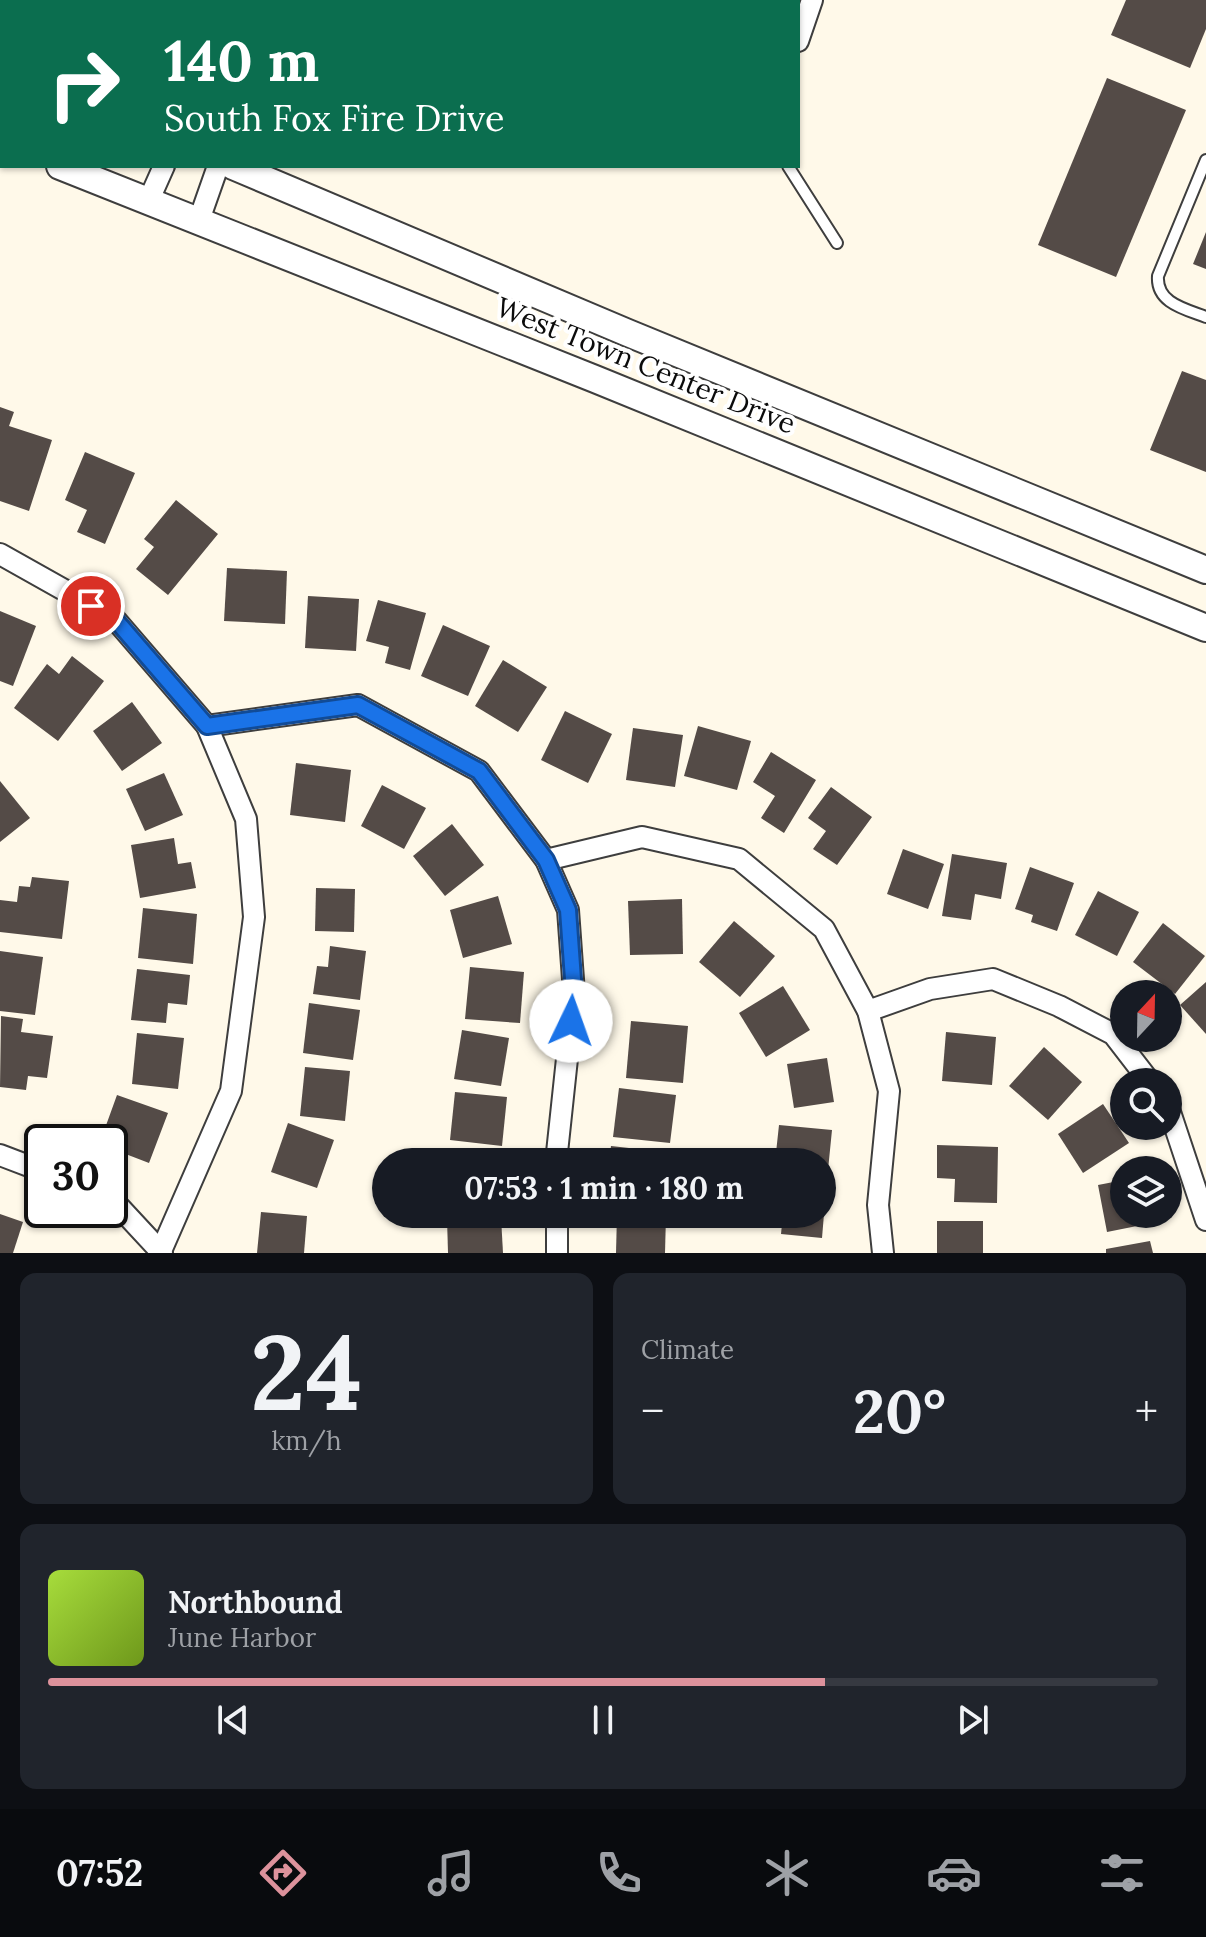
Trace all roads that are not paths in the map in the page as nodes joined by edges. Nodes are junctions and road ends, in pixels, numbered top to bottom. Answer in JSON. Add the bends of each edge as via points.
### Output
{"nodes":[{"id":1,"x":812,"y":0,"type":"edge"},
{"id":2,"x":800,"y":35,"type":"edge"},
{"id":3,"x":1206,"y":160,"type":"edge"},
{"id":4,"x":65,"y":168,"type":"edge"},
{"id":5,"x":163,"y":168,"type":"edge"},
{"id":6,"x":217,"y":168,"type":"edge"},
{"id":7,"x":238,"y":168,"type":"edge"},
{"id":8,"x":789,"y":168,"type":"edge"},
{"id":9,"x":148,"y":202,"type":"junction"},
{"id":10,"x":198,"y":223,"type":"junction"},
{"id":11,"x":837,"y":243,"type":"dead end"},
{"id":12,"x":1206,"y":317,"type":"edge"},
{"id":13,"x":0,"y":554,"type":"edge"},
{"id":14,"x":1206,"y":570,"type":"edge"},
{"id":15,"x":1206,"y":628,"type":"edge"},
{"id":16,"x":207,"y":726,"type":"junction"},
{"id":17,"x":546,"y":860,"type":"junction"},
{"id":18,"x":868,"y":1011,"type":"junction"},
{"id":19,"x":1139,"y":1068,"type":"edge"},
{"id":20,"x":1179,"y":1140,"type":"edge"},
{"id":21,"x":557,"y":1148,"type":"edge"},
{"id":22,"x":0,"y":1155,"type":"edge"},
{"id":23,"x":24,"y":1164,"type":"edge"},
{"id":24,"x":128,"y":1216,"type":"edge"},
{"id":25,"x":1206,"y":1220,"type":"edge"},
{"id":26,"x":557,"y":1228,"type":"edge"},
{"id":27,"x":161,"y":1252,"type":"edge"},
{"id":28,"x":557,"y":1253,"type":"edge"},
{"id":29,"x":883,"y":1253,"type":"edge"}],
"edges":[{"from":1,"to":2,"type":"street"},
{"from":3,"to":12,"type":"lane","via":[[1157,287],[1171,302]]},
{"from":4,"to":9,"type":"street","name":"West Town Center Drive"},
{"from":5,"to":9,"type":"street"},
{"from":6,"to":10,"type":"street"},
{"from":7,"to":14,"type":"street","name":"West Town Center Drive"},
{"from":8,"to":11,"type":"lane"},
{"from":9,"to":10,"type":"street","name":"West Town Center Drive"},
{"from":10,"to":15,"type":"street","name":"West Town Center Drive"},
{"from":13,"to":16,"type":"street","via":[[114,618]]},
{"from":16,"to":17,"type":"street","via":[[358,705],[479,771]]},
{"from":16,"to":27,"type":"street","via":[[246,819],[254,917],[231,1091]]},
{"from":17,"to":18,"type":"street","via":[[642,837],[739,859],[824,929]]},
{"from":17,"to":21,"type":"street","via":[[568,910],[574,993]]},
{"from":18,"to":19,"type":"street","via":[[930,989],[993,979],[1113,1034]]},
{"from":18,"to":29,"type":"street","via":[[889,1091],[878,1205]]},
{"from":20,"to":25,"type":"street"},
{"from":22,"to":23,"type":"street"},
{"from":24,"to":27,"type":"street"},
{"from":26,"to":28,"type":"street"}]}
